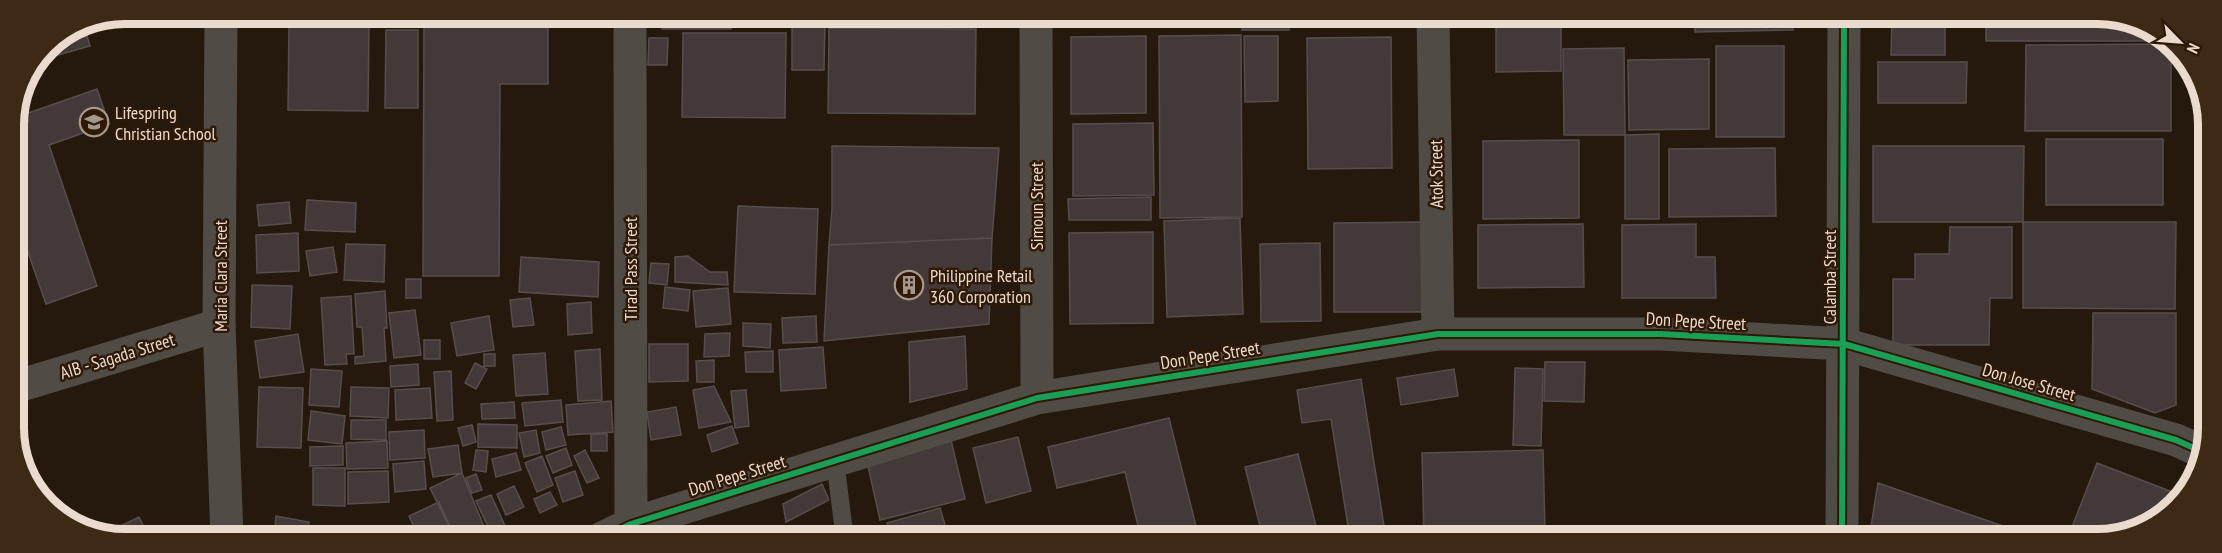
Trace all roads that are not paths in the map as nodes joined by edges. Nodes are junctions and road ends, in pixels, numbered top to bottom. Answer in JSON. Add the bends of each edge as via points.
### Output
{"nodes":[{"id":1,"x":221,"y":24,"type":"edge"},
{"id":2,"x":630,"y":24,"type":"edge"},
{"id":3,"x":1036,"y":24,"type":"edge"},
{"id":4,"x":1433,"y":24,"type":"edge"},
{"id":5,"x":1844,"y":24,"type":"edge"},
{"id":6,"x":219,"y":325,"type":"junction"},
{"id":7,"x":1438,"y":334,"type":"junction"},
{"id":8,"x":1844,"y":344,"type":"junction"},
{"id":9,"x":24,"y":384,"type":"edge"},
{"id":10,"x":1037,"y":398,"type":"junction"},
{"id":11,"x":2196,"y":449,"type":"edge"},
{"id":12,"x":835,"y":460,"type":"junction"},
{"id":13,"x":227,"y":529,"type":"edge"},
{"id":14,"x":616,"y":529,"type":"edge"},
{"id":15,"x":622,"y":529,"type":"edge"},
{"id":16,"x":844,"y":529,"type":"edge"},
{"id":17,"x":1842,"y":529,"type":"edge"}],
"edges":[{"from":1,"to":6,"type":"street","name":"Maria Clara Street"},
{"from":2,"to":14,"type":"street","name":"Tirad Pass Street"},
{"from":3,"to":10,"type":"street","name":"Simoun Street"},
{"from":4,"to":7,"type":"street","name":"Atok Street"},
{"from":5,"to":8,"type":"street","name":"Calamba Street"},
{"from":6,"to":9,"type":"street","name":"AIB - Sagada Street"},
{"from":6,"to":13,"type":"street","name":"Maria Clara Street"},
{"from":7,"to":8,"type":"street","name":"Don Pepe Street","via":[[1661,334]]},
{"from":7,"to":10,"type":"street","name":"Don Pepe Street"},
{"from":8,"to":11,"type":"street","name":"Don Jose Street"},
{"from":8,"to":17,"type":"street","name":"Calamba Street"},
{"from":10,"to":12,"type":"street","name":"Don Pepe Street"},
{"from":12,"to":15,"type":"street","name":"Don Pepe Street"},
{"from":12,"to":16,"type":"lane"}]}
